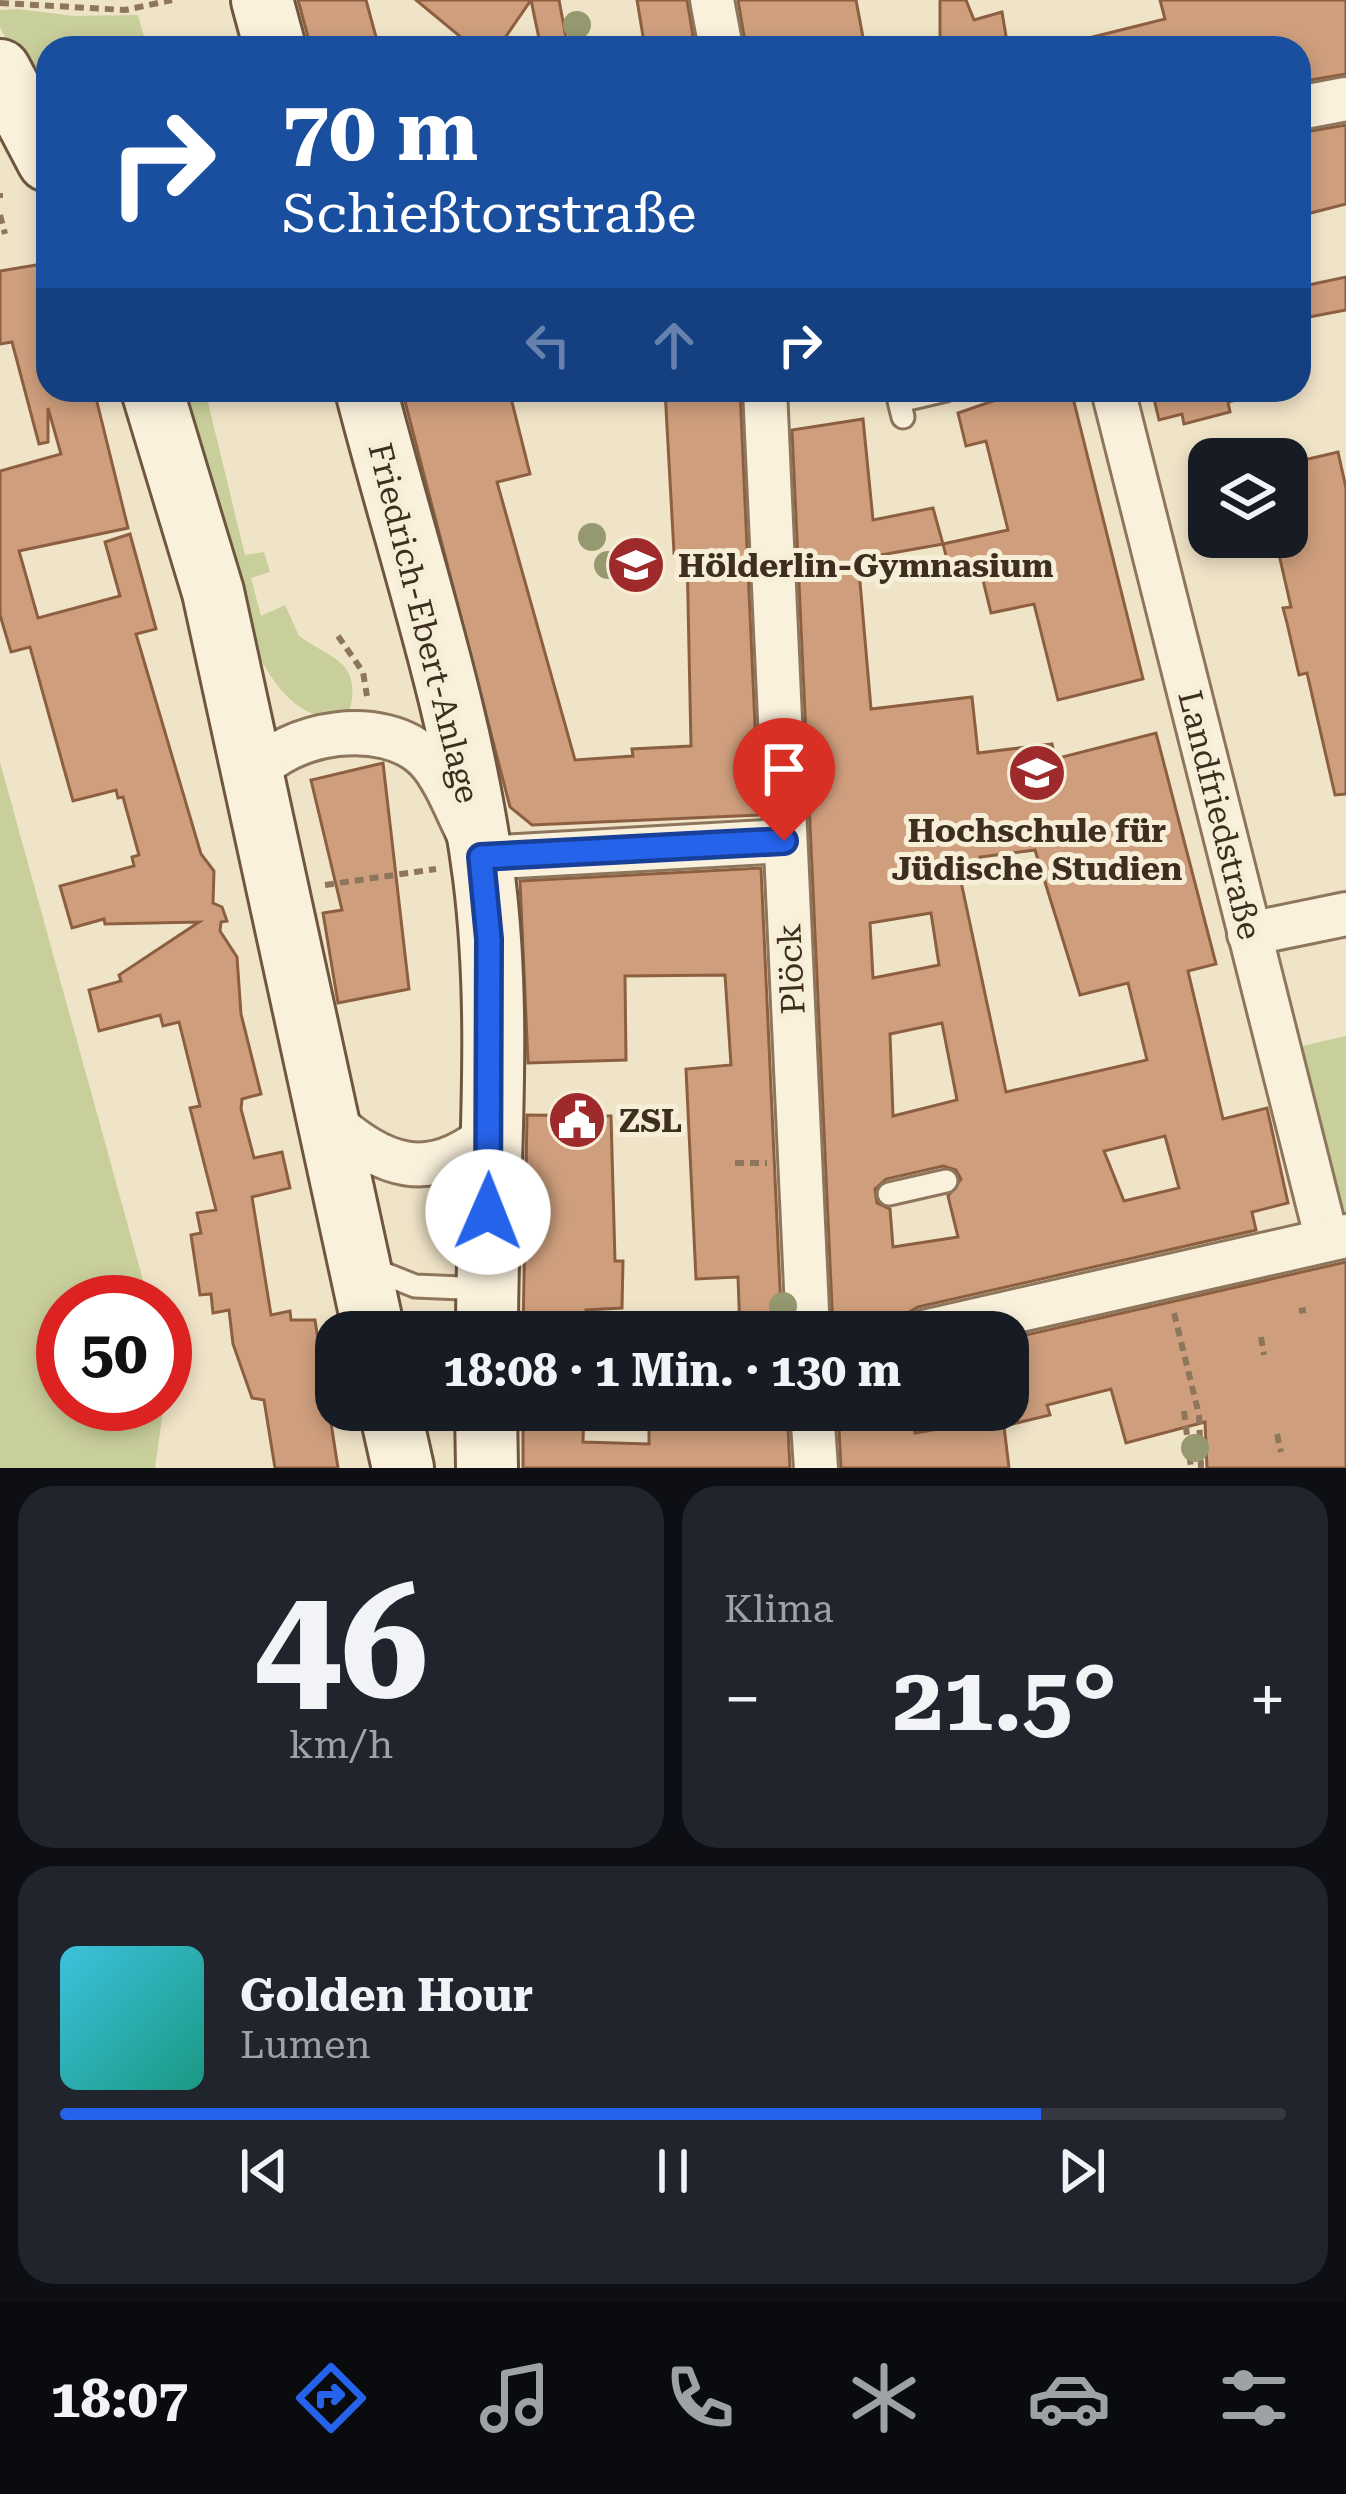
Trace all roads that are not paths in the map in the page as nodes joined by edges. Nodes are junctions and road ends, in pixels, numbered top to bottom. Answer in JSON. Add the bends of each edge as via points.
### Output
{"nodes":[{"id":1,"x":262,"y":0,"type":"edge"},
{"id":2,"x":712,"y":0,"type":"edge"},
{"id":3,"x":271,"y":36,"type":"edge"},
{"id":4,"x":719,"y":36,"type":"edge"},
{"id":5,"x":0,"y":70,"type":"edge"},
{"id":6,"x":1346,"y":99,"type":"edge"},
{"id":7,"x":1311,"y":106,"type":"edge"},
{"id":8,"x":36,"y":138,"type":"edge"},
{"id":9,"x":156,"y":402,"type":"edge"},
{"id":10,"x":369,"y":402,"type":"edge"},
{"id":11,"x":777,"y":402,"type":"edge"},
{"id":12,"x":899,"y":402,"type":"edge"},
{"id":13,"x":1116,"y":402,"type":"edge"},
{"id":14,"x":903,"y":417,"type":"dead end"},
{"id":15,"x":254,"y":775,"type":"junction"},
{"id":16,"x":784,"y":841,"type":"junction"},
{"id":17,"x":461,"y":863,"type":"junction"},
{"id":18,"x":1346,"y":914,"type":"edge"},
{"id":19,"x":1249,"y":934,"type":"junction"},
{"id":20,"x":328,"y":1118,"type":"junction"},
{"id":21,"x":489,"y":1135,"type":"junction"},
{"id":22,"x":946,"y":1180,"type":"dead end"},
{"id":23,"x":889,"y":1194,"type":"dead end"},
{"id":24,"x":1337,"y":1238,"type":"edge"},
{"id":25,"x":359,"y":1262,"type":"junction"},
{"id":26,"x":370,"y":1311,"type":"edge"},
{"id":27,"x":487,"y":1311,"type":"edge"},
{"id":28,"x":809,"y":1311,"type":"edge"},
{"id":29,"x":1013,"y":1311,"type":"edge"},
{"id":30,"x":395,"y":1431,"type":"edge"},
{"id":31,"x":486,"y":1431,"type":"edge"},
{"id":32,"x":813,"y":1431,"type":"edge"},
{"id":33,"x":403,"y":1468,"type":"edge"},
{"id":34,"x":487,"y":1468,"type":"edge"},
{"id":35,"x":816,"y":1468,"type":"edge"}],
"edges":[{"from":1,"to":3,"type":"main road"},
{"from":2,"to":4,"type":"street"},
{"from":5,"to":8,"type":"main road"},
{"from":6,"to":7,"type":"street"},
{"from":9,"to":15,"type":"main road","via":[[198,532]]},
{"from":10,"to":17,"type":"main road","name":"Friedrich-Ebert-Anlage","via":[[453,725]]},
{"from":11,"to":16,"type":"street","name":"Plöck"},
{"from":12,"to":14,"type":"lane"},
{"from":13,"to":19,"type":"street","name":"Landfriedstraße"},
{"from":15,"to":17,"type":"street","name":"Friedrich-Ebert-Anlage","via":[[294,742],[389,738],[434,767]]},
{"from":15,"to":20,"type":"main road"},
{"from":16,"to":17,"type":"street"},
{"from":16,"to":28,"type":"street","name":"Plöck","via":[[812,1210]]},
{"from":17,"to":21,"type":"main road","name":"Friedrich-Ebert-Anlage","via":[[489,939]]},
{"from":18,"to":19,"type":"street"},
{"from":19,"to":24,"type":"street","name":"Landfriedstraße"},
{"from":20,"to":21,"type":"street","via":[[364,1148],[410,1165],[449,1162]]},
{"from":20,"to":25,"type":"main road"},
{"from":21,"to":27,"type":"main road","name":"Friedrich-Ebert-Anlage"},
{"from":22,"to":23,"type":"lane"},
{"from":24,"to":29,"type":"street"},
{"from":25,"to":26,"type":"main road"},
{"from":25,"to":27,"type":"lane"},
{"from":30,"to":33,"type":"main road"},
{"from":31,"to":34,"type":"main road"},
{"from":32,"to":35,"type":"street"}]}
